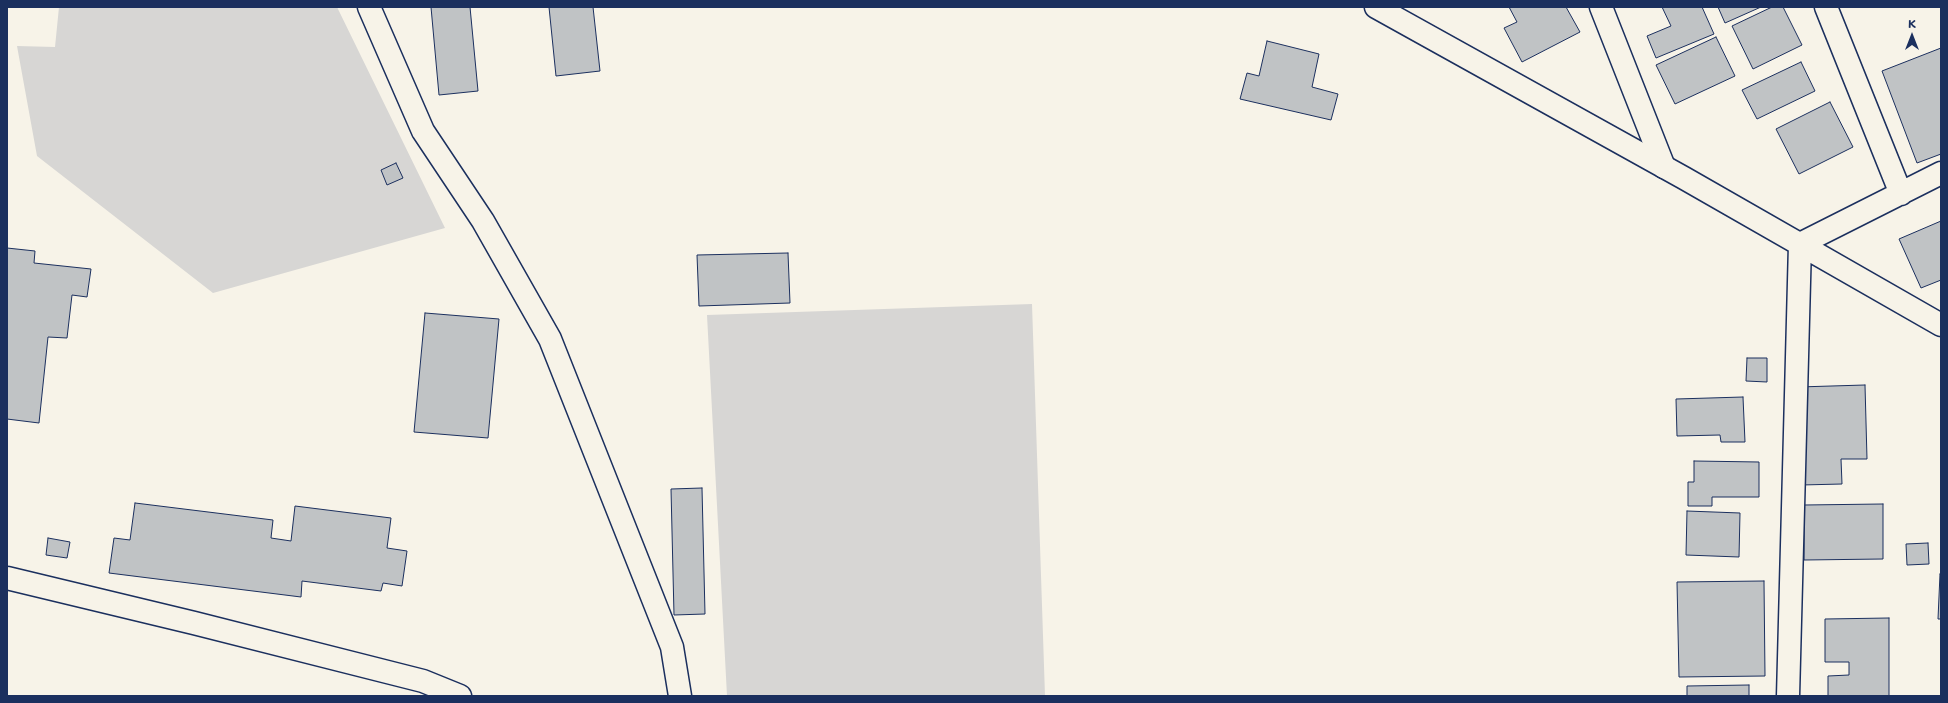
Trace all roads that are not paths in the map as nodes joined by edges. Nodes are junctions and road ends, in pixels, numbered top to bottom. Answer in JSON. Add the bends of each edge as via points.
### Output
{"nodes":[{"id":1,"x":369,"y":7,"type":"edge"},
{"id":2,"x":1376,"y":7,"type":"edge"},
{"id":3,"x":1602,"y":7,"type":"edge"},
{"id":4,"x":1826,"y":7,"type":"edge"},
{"id":5,"x":1664,"y":167,"type":"junction"},
{"id":6,"x":1941,"y":173,"type":"edge"},
{"id":7,"x":1901,"y":194,"type":"junction"},
{"id":8,"x":1800,"y":244,"type":"junction"},
{"id":9,"x":1941,"y":325,"type":"edge"},
{"id":10,"x":7,"y":578,"type":"edge"},
{"id":11,"x":460,"y":696,"type":"edge"},
{"id":12,"x":680,"y":696,"type":"edge"},
{"id":13,"x":1788,"y":696,"type":"edge"}],
"edges":[{"from":1,"to":12,"type":"street","via":[[423,131],[483,221],[550,339],[672,647]]},
{"from":2,"to":5,"type":"street"},
{"from":3,"to":5,"type":"street"},
{"from":4,"to":7,"type":"street"},
{"from":5,"to":8,"type":"street"},
{"from":6,"to":7,"type":"street"},
{"from":7,"to":8,"type":"street"},
{"from":8,"to":9,"type":"street"},
{"from":8,"to":13,"type":"street"},
{"from":10,"to":11,"type":"street","via":[[416,679]]}]}
